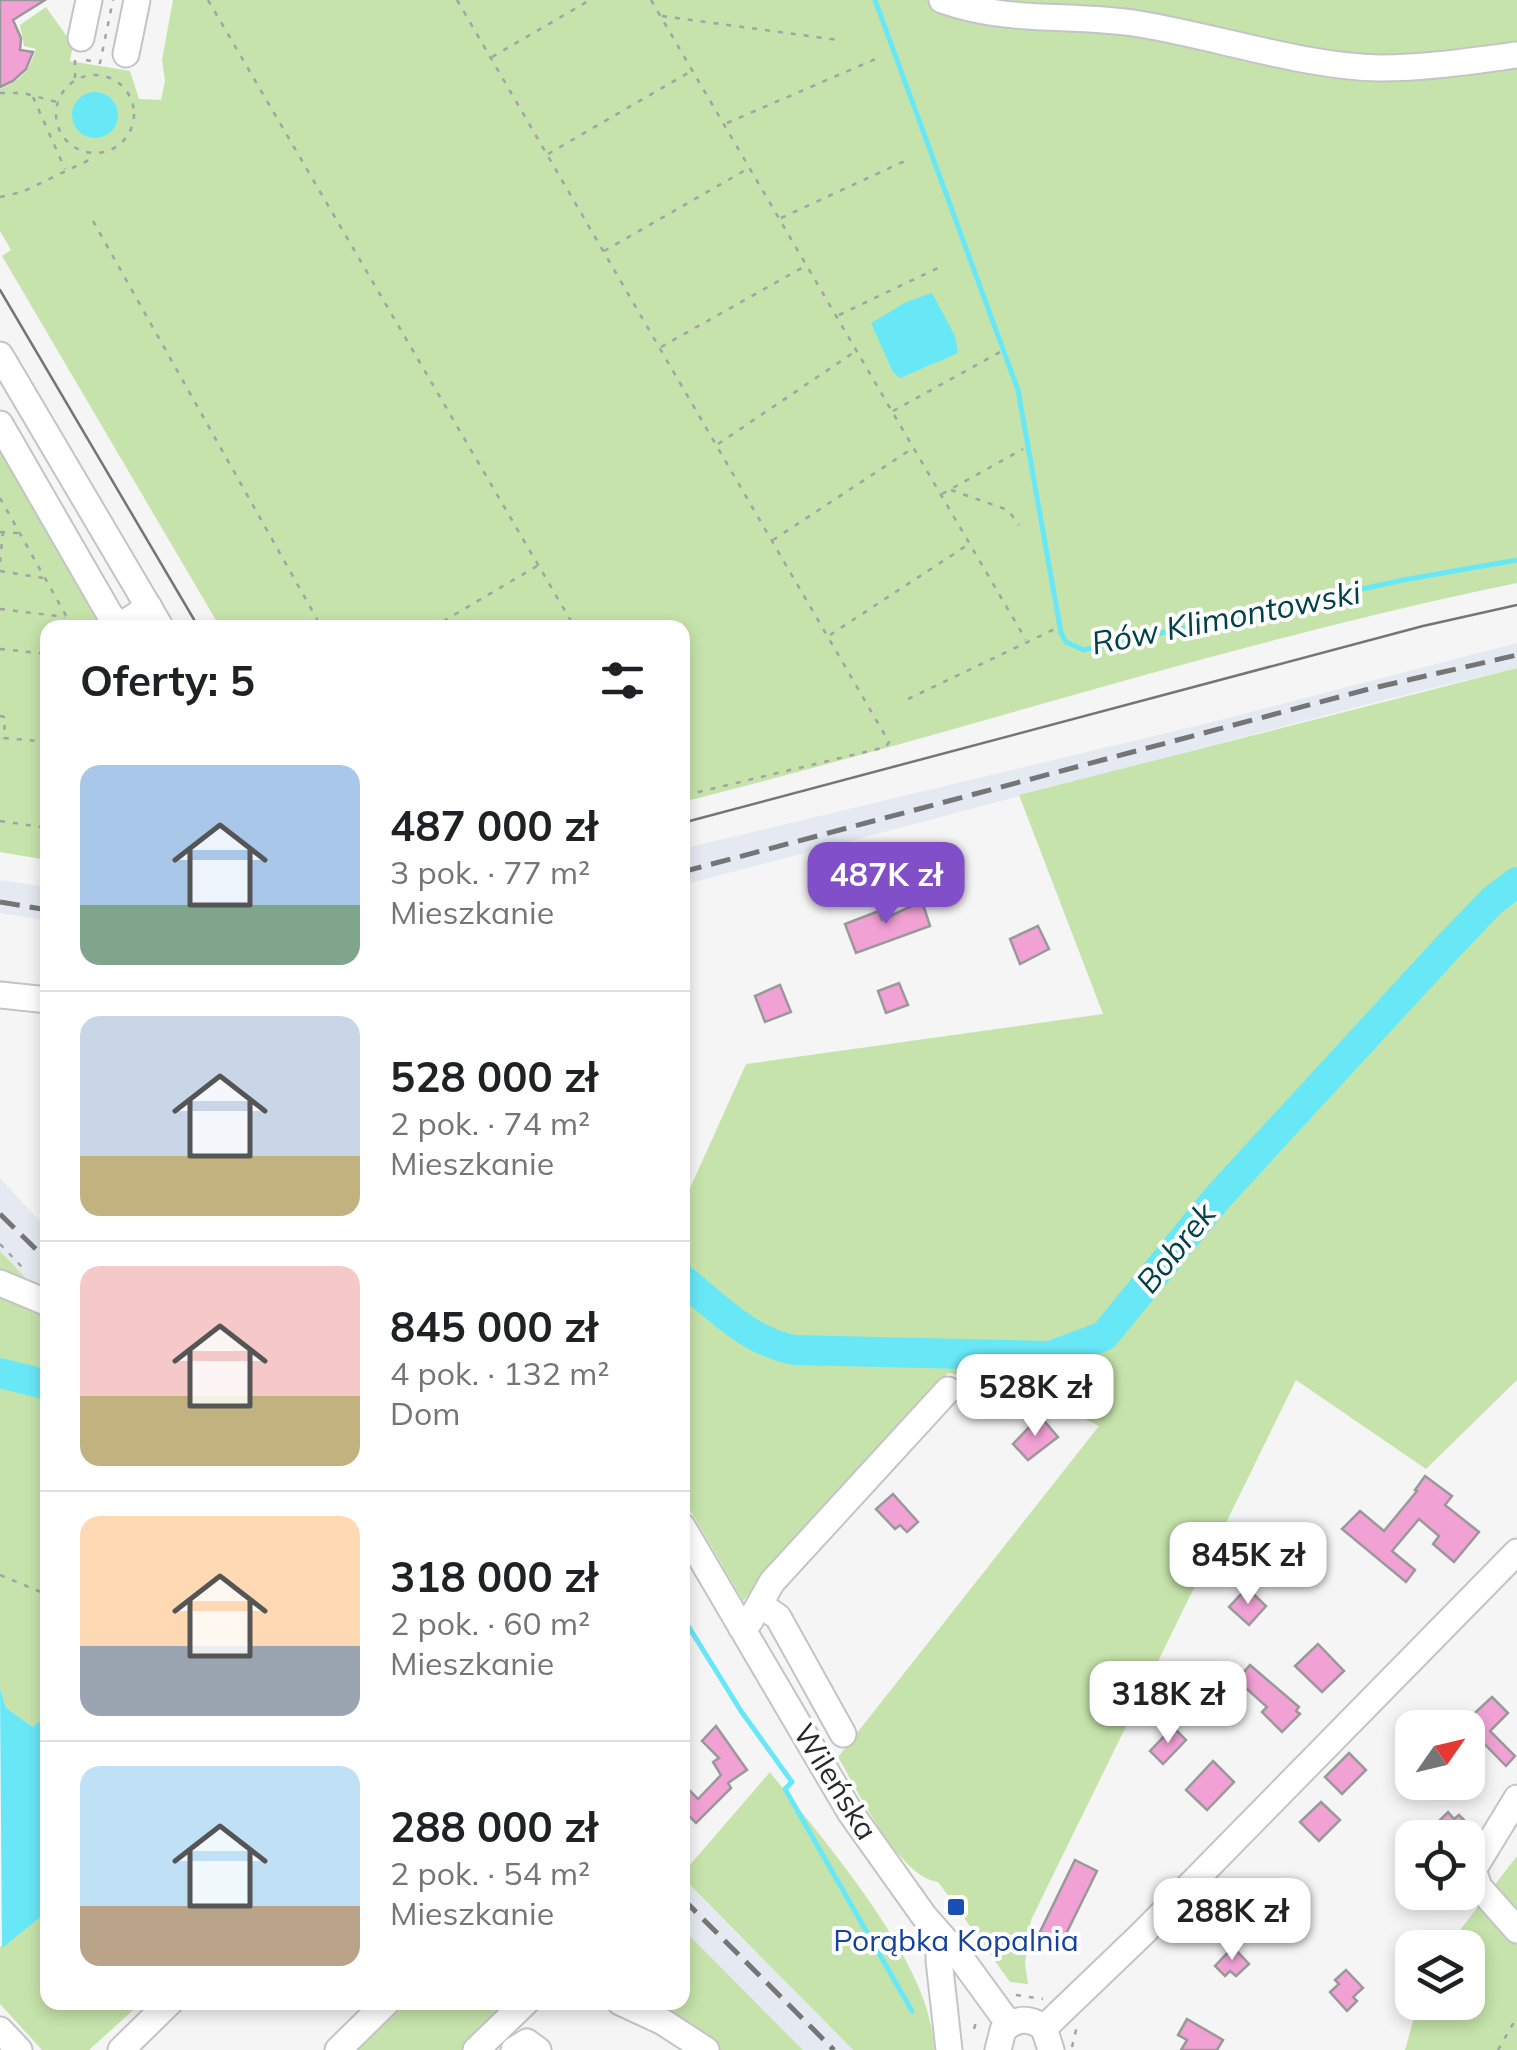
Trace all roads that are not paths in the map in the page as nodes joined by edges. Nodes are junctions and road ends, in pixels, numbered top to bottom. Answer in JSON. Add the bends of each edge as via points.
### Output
{"nodes":[{"id":1,"x":89,"y":0,"type":"edge"},
{"id":2,"x":137,"y":0,"type":"edge"},
{"id":3,"x":942,"y":0,"type":"edge"},
{"id":4,"x":81,"y":38,"type":"dead end"},
{"id":5,"x":126,"y":54,"type":"dead end"},
{"id":6,"x":1517,"y":55,"type":"edge"},
{"id":7,"x":0,"y":355,"type":"edge"},
{"id":8,"x":0,"y":424,"type":"edge"},
{"id":9,"x":155,"y":617,"type":"edge"},
{"id":10,"x":114,"y":620,"type":"edge"},
{"id":11,"x":0,"y":995,"type":"edge"},
{"id":12,"x":40,"y":999,"type":"edge"},
{"id":13,"x":0,"y":1283,"type":"edge"},
{"id":14,"x":40,"y":1300,"type":"edge"},
{"id":15,"x":948,"y":1390,"type":"dead end"},
{"id":16,"x":690,"y":1539,"type":"edge"},
{"id":17,"x":1517,"y":1552,"type":"edge"},
{"id":18,"x":761,"y":1605,"type":"junction"},
{"id":19,"x":742,"y":1626,"type":"junction"},
{"id":20,"x":843,"y":1734,"type":"dead end"},
{"id":21,"x":1517,"y":1798,"type":"edge"},
{"id":22,"x":1517,"y":1930,"type":"edge"},
{"id":23,"x":940,"y":1935,"type":"junction"},
{"id":24,"x":162,"y":2010,"type":"edge"},
{"id":25,"x":379,"y":2010,"type":"edge"},
{"id":26,"x":518,"y":2010,"type":"edge"},
{"id":27,"x":637,"y":2010,"type":"edge"},
{"id":28,"x":1009,"y":2024,"type":"junction"},
{"id":29,"x":0,"y":2030,"type":"edge"},
{"id":30,"x":1048,"y":2039,"type":"edge"},
{"id":31,"x":19,"y":2050,"type":"edge"},
{"id":32,"x":121,"y":2050,"type":"edge"},
{"id":33,"x":338,"y":2050,"type":"edge"},
{"id":34,"x":476,"y":2050,"type":"edge"},
{"id":35,"x":514,"y":2050,"type":"edge"},
{"id":36,"x":538,"y":2050,"type":"edge"},
{"id":37,"x":706,"y":2050,"type":"edge"},
{"id":38,"x":949,"y":2050,"type":"edge"},
{"id":39,"x":998,"y":2050,"type":"edge"}],
"edges":[{"from":1,"to":4,"type":"street"},
{"from":2,"to":5,"type":"street"},
{"from":3,"to":6,"type":"street","via":[[998,16],[1135,24],[1377,68]]},
{"from":7,"to":9,"type":"street"},
{"from":8,"to":10,"type":"street"},
{"from":11,"to":12,"type":"street"},
{"from":13,"to":14,"type":"street"},
{"from":15,"to":18,"type":"street","via":[[772,1582]]},
{"from":16,"to":19,"type":"street","name":"Wileńska"},
{"from":17,"to":30,"type":"street"},
{"from":18,"to":19,"type":"street"},
{"from":18,"to":20,"type":"street","via":[[778,1618]]},
{"from":19,"to":23,"type":"street","name":"Wileńska","via":[[850,1812]]},
{"from":21,"to":22,"type":"street","via":[[1473,1870],[1478,1887]]},
{"from":23,"to":28,"type":"street","name":"Wileńska"},
{"from":23,"to":38,"type":"street"},
{"from":24,"to":32,"type":"street"},
{"from":25,"to":33,"type":"street"},
{"from":26,"to":34,"type":"street"},
{"from":27,"to":37,"type":"street"},
{"from":28,"to":30,"type":"street","via":[[1027,2020]]},
{"from":28,"to":39,"type":"street"},
{"from":29,"to":31,"type":"street"},
{"from":35,"to":36,"type":"street","via":[[528,2042]]}]}
